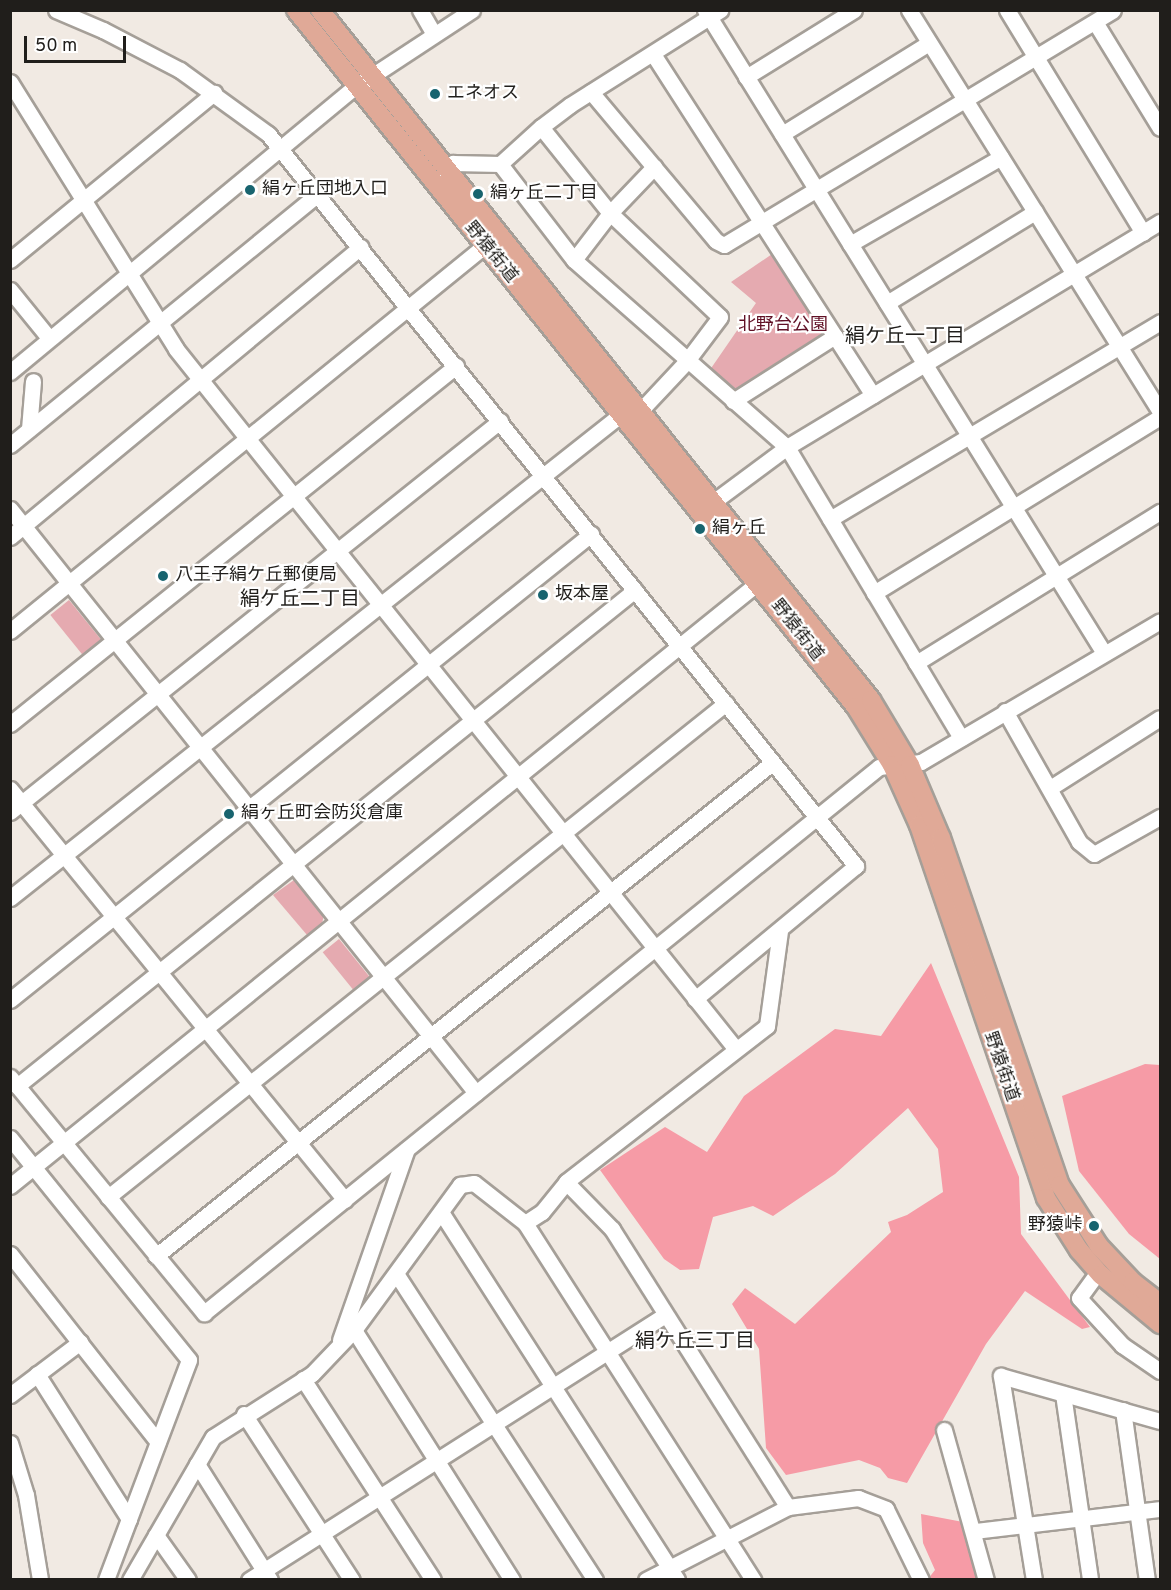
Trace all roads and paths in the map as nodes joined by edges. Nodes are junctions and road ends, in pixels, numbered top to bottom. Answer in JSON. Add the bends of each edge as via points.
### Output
{"nodes":[{"id":1,"x":56,"y":10,"type":"edge"},
{"id":2,"x":296,"y":10,"type":"edge"},
{"id":3,"x":320,"y":10,"type":"edge"},
{"id":4,"x":420,"y":10,"type":"edge"},
{"id":5,"x":472,"y":10,"type":"edge"},
{"id":6,"x":854,"y":10,"type":"edge"},
{"id":7,"x":909,"y":10,"type":"edge"},
{"id":8,"x":1007,"y":10,"type":"edge"},
{"id":9,"x":1113,"y":10,"type":"edge"},
{"id":10,"x":712,"y":13,"type":"edge"},
{"id":11,"x":1095,"y":22,"type":"junction"},
{"id":12,"x":434,"y":34,"type":"junction"},
{"id":13,"x":929,"y":43,"type":"junction"},
{"id":14,"x":653,"y":54,"type":"junction"},
{"id":15,"x":1036,"y":57,"type":"junction"},
{"id":16,"x":370,"y":75,"type":"junction"},
{"id":17,"x":746,"y":77,"type":"junction"},
{"id":18,"x":10,"y":82,"type":"edge"},
{"id":19,"x":355,"y":87,"type":"junction"},
{"id":20,"x":591,"y":92,"type":"junction"},
{"id":21,"x":214,"y":93,"type":"junction"},
{"id":22,"x":965,"y":100,"type":"junction"},
{"id":23,"x":541,"y":128,"type":"junction"},
{"id":24,"x":1161,"y":128,"type":"edge"},
{"id":25,"x":782,"y":134,"type":"junction"},
{"id":26,"x":280,"y":148,"type":"junction"},
{"id":27,"x":1001,"y":157,"type":"junction"},
{"id":28,"x":500,"y":164,"type":"junction"},
{"id":29,"x":654,"y":167,"type":"junction"},
{"id":30,"x":444,"y":169,"type":"junction"},
{"id":31,"x":816,"y":190,"type":"junction"},
{"id":32,"x":318,"y":194,"type":"junction"},
{"id":33,"x":82,"y":202,"type":"junction"},
{"id":34,"x":1035,"y":212,"type":"junction"},
{"id":35,"x":610,"y":213,"type":"junction"},
{"id":36,"x":762,"y":222,"type":"junction"},
{"id":37,"x":1161,"y":222,"type":"edge"},
{"id":38,"x":1143,"y":233,"type":"junction"},
{"id":39,"x":850,"y":244,"type":"junction"},
{"id":40,"x":484,"y":246,"type":"junction"},
{"id":41,"x":361,"y":248,"type":"junction"},
{"id":42,"x":10,"y":260,"type":"edge"},
{"id":43,"x":574,"y":260,"type":"junction"},
{"id":44,"x":126,"y":274,"type":"junction"},
{"id":45,"x":1074,"y":274,"type":"junction"},
{"id":46,"x":10,"y":290,"type":"edge"},
{"id":47,"x":887,"y":303,"type":"junction"},
{"id":48,"x":408,"y":306,"type":"junction"},
{"id":49,"x":1161,"y":322,"type":"edge"},
{"id":50,"x":159,"y":324,"type":"junction"},
{"id":51,"x":835,"y":336,"type":"junction"},
{"id":52,"x":49,"y":338,"type":"junction"},
{"id":53,"x":1119,"y":346,"type":"junction"},
{"id":54,"x":686,"y":362,"type":"junction"},
{"id":55,"x":925,"y":364,"type":"junction"},
{"id":56,"x":456,"y":366,"type":"junction"},
{"id":57,"x":10,"y":372,"type":"edge"},
{"id":58,"x":33,"y":381,"type":"dead end"},
{"id":59,"x":202,"y":382,"type":"junction"},
{"id":60,"x":873,"y":396,"type":"junction"},
{"id":61,"x":733,"y":401,"type":"junction"},
{"id":62,"x":1161,"y":411,"type":"edge"},
{"id":63,"x":639,"y":412,"type":"junction"},
{"id":64,"x":620,"y":415,"type":"junction"},
{"id":65,"x":1161,"y":417,"type":"edge"},
{"id":66,"x":500,"y":421,"type":"junction"},
{"id":67,"x":29,"y":429,"type":"junction"},
{"id":68,"x":970,"y":436,"type":"junction"},
{"id":69,"x":248,"y":438,"type":"junction"},
{"id":70,"x":10,"y":446,"type":"edge"},
{"id":71,"x":787,"y":447,"type":"junction"},
{"id":72,"x":544,"y":476,"type":"junction"},
{"id":73,"x":294,"y":496,"type":"junction"},
{"id":74,"x":713,"y":502,"type":"junction"},
{"id":75,"x":1013,"y":506,"type":"junction"},
{"id":76,"x":10,"y":509,"type":"edge"},
{"id":77,"x":1161,"y":512,"type":"edge"},
{"id":78,"x":830,"y":519,"type":"junction"},
{"id":79,"x":24,"y":526,"type":"junction"},
{"id":80,"x":591,"y":534,"type":"junction"},
{"id":81,"x":10,"y":537,"type":"edge"},
{"id":82,"x":337,"y":551,"type":"junction"},
{"id":83,"x":1057,"y":576,"type":"junction"},
{"id":84,"x":764,"y":578,"type":"junction"},
{"id":85,"x":70,"y":584,"type":"junction"},
{"id":86,"x":635,"y":590,"type":"junction"},
{"id":87,"x":874,"y":592,"type":"junction"},
{"id":88,"x":381,"y":605,"type":"junction"},
{"id":89,"x":1159,"y":625,"type":"edge"},
{"id":90,"x":10,"y":631,"type":"edge"},
{"id":91,"x":115,"y":640,"type":"junction"},
{"id":92,"x":680,"y":646,"type":"junction"},
{"id":93,"x":1104,"y":653,"type":"junction"},
{"id":94,"x":916,"y":663,"type":"junction"},
{"id":95,"x":428,"y":664,"type":"junction"},
{"id":96,"x":158,"y":694,"type":"junction"},
{"id":97,"x":726,"y":703,"type":"junction"},
{"id":98,"x":1005,"y":711,"type":"junction"},
{"id":99,"x":1161,"y":718,"type":"edge"},
{"id":100,"x":473,"y":720,"type":"junction"},
{"id":101,"x":10,"y":724,"type":"edge"},
{"id":102,"x":961,"y":738,"type":"junction"},
{"id":103,"x":201,"y":748,"type":"junction"},
{"id":104,"x":773,"y":762,"type":"junction"},
{"id":105,"x":892,"y":765,"type":"junction"},
{"id":106,"x":910,"y":765,"type":"junction"},
{"id":107,"x":519,"y":776,"type":"junction"},
{"id":108,"x":1050,"y":788,"type":"junction"},
{"id":109,"x":10,"y":789,"type":"edge"},
{"id":110,"x":16,"y":808,"type":"edge"},
{"id":111,"x":249,"y":808,"type":"junction"},
{"id":112,"x":817,"y":817,"type":"junction"},
{"id":113,"x":1161,"y":817,"type":"edge"},
{"id":114,"x":564,"y":833,"type":"junction"},
{"id":115,"x":64,"y":856,"type":"junction"},
{"id":116,"x":293,"y":864,"type":"junction"},
{"id":117,"x":856,"y":866,"type":"junction"},
{"id":118,"x":610,"y":892,"type":"junction"},
{"id":119,"x":10,"y":898,"type":"edge"},
{"id":120,"x":114,"y":917,"type":"junction"},
{"id":121,"x":339,"y":921,"type":"junction"},
{"id":122,"x":780,"y":931,"type":"junction"},
{"id":123,"x":655,"y":948,"type":"junction"},
{"id":124,"x":159,"y":972,"type":"junction"},
{"id":125,"x":383,"y":977,"type":"junction"},
{"id":126,"x":695,"y":999,"type":"junction"},
{"id":127,"x":10,"y":1000,"type":"edge"},
{"id":128,"x":205,"y":1029,"type":"junction"},
{"id":129,"x":431,"y":1036,"type":"junction"},
{"id":130,"x":735,"y":1048,"type":"junction"},
{"id":131,"x":14,"y":1082,"type":"edge"},
{"id":132,"x":250,"y":1083,"type":"junction"},
{"id":133,"x":476,"y":1093,"type":"junction"},
{"id":134,"x":10,"y":1138,"type":"edge"},
{"id":135,"x":64,"y":1143,"type":"junction"},
{"id":136,"x":298,"y":1143,"type":"junction"},
{"id":137,"x":407,"y":1149,"type":"junction"},
{"id":138,"x":34,"y":1167,"type":"junction"},
{"id":139,"x":566,"y":1182,"type":"junction"},
{"id":140,"x":10,"y":1186,"type":"edge"},
{"id":141,"x":108,"y":1197,"type":"junction"},
{"id":142,"x":345,"y":1200,"type":"junction"},
{"id":143,"x":441,"y":1212,"type":"junction"},
{"id":144,"x":525,"y":1223,"type":"junction"},
{"id":145,"x":10,"y":1254,"type":"edge"},
{"id":146,"x":156,"y":1256,"type":"junction"},
{"id":147,"x":1098,"y":1272,"type":"junction"},
{"id":148,"x":397,"y":1275,"type":"junction"},
{"id":149,"x":1161,"y":1303,"type":"edge"},
{"id":150,"x":665,"y":1315,"type":"junction"},
{"id":151,"x":1161,"y":1324,"type":"edge"},
{"id":152,"x":354,"y":1330,"type":"junction"},
{"id":153,"x":80,"y":1342,"type":"junction"},
{"id":154,"x":338,"y":1346,"type":"junction"},
{"id":155,"x":608,"y":1352,"type":"junction"},
{"id":156,"x":1161,"y":1371,"type":"edge"},
{"id":157,"x":38,"y":1374,"type":"junction"},
{"id":158,"x":303,"y":1379,"type":"junction"},
{"id":159,"x":553,"y":1386,"type":"junction"},
{"id":160,"x":1063,"y":1394,"type":"junction"},
{"id":161,"x":10,"y":1395,"type":"edge"},
{"id":162,"x":1123,"y":1410,"type":"junction"},
{"id":163,"x":244,"y":1414,"type":"junction"},
{"id":164,"x":1161,"y":1421,"type":"edge"},
{"id":165,"x":494,"y":1424,"type":"junction"},
{"id":166,"x":944,"y":1430,"type":"dead end"},
{"id":167,"x":158,"y":1442,"type":"junction"},
{"id":168,"x":10,"y":1443,"type":"edge"},
{"id":169,"x":437,"y":1460,"type":"junction"},
{"id":170,"x":197,"y":1464,"type":"junction"},
{"id":171,"x":380,"y":1497,"type":"junction"},
{"id":172,"x":788,"y":1507,"type":"junction"},
{"id":173,"x":1161,"y":1509,"type":"edge"},
{"id":174,"x":1137,"y":1512,"type":"junction"},
{"id":175,"x":1082,"y":1518,"type":"junction"},
{"id":176,"x":129,"y":1519,"type":"junction"},
{"id":177,"x":1026,"y":1525,"type":"junction"},
{"id":178,"x":975,"y":1531,"type":"junction"},
{"id":179,"x":322,"y":1533,"type":"junction"},
{"id":180,"x":156,"y":1535,"type":"junction"},
{"id":181,"x":725,"y":1539,"type":"junction"},
{"id":182,"x":673,"y":1573,"type":"edge"},
{"id":183,"x":267,"y":1575,"type":"edge"},
{"id":184,"x":40,"y":1580,"type":"edge"},
{"id":185,"x":106,"y":1580,"type":"edge"},
{"id":186,"x":130,"y":1580,"type":"edge"},
{"id":187,"x":188,"y":1580,"type":"edge"},
{"id":188,"x":249,"y":1580,"type":"edge"},
{"id":189,"x":352,"y":1580,"type":"edge"},
{"id":190,"x":433,"y":1580,"type":"edge"},
{"id":191,"x":512,"y":1580,"type":"edge"},
{"id":192,"x":595,"y":1580,"type":"edge"},
{"id":193,"x":646,"y":1580,"type":"edge"},
{"id":194,"x":753,"y":1580,"type":"edge"},
{"id":195,"x":921,"y":1580,"type":"edge"},
{"id":196,"x":986,"y":1580,"type":"edge"},
{"id":197,"x":1034,"y":1580,"type":"edge"},
{"id":198,"x":1090,"y":1580,"type":"edge"},
{"id":199,"x":1147,"y":1580,"type":"edge"}],
"edges":[{"from":1,"to":21,"type":"street","via":[[103,30]]},
{"from":2,"to":19,"type":"main road","name":"野猿街道"},
{"from":3,"to":16,"type":"main road","name":"野猿街道"},
{"from":4,"to":12,"type":"street"},
{"from":5,"to":12,"type":"street"},
{"from":6,"to":17,"type":"street"},
{"from":7,"to":13,"type":"street"},
{"from":8,"to":15,"type":"street"},
{"from":9,"to":11,"type":"street"},
{"from":10,"to":14,"type":"street"},
{"from":10,"to":17,"type":"street"},
{"from":11,"to":15,"type":"street"},
{"from":11,"to":24,"type":"street"},
{"from":12,"to":16,"type":"street"},
{"from":13,"to":22,"type":"street"},
{"from":13,"to":25,"type":"street"},
{"from":14,"to":20,"type":"street"},
{"from":14,"to":36,"type":"street"},
{"from":15,"to":22,"type":"street"},
{"from":15,"to":38,"type":"street"},
{"from":16,"to":19,"type":"street"},
{"from":16,"to":30,"type":"main road","name":"野猿街道"},
{"from":17,"to":25,"type":"street"},
{"from":18,"to":33,"type":"street"},
{"from":19,"to":26,"type":"street"},
{"from":19,"to":40,"type":"main road","name":"野猿街道"},
{"from":20,"to":23,"type":"street"},
{"from":20,"to":29,"type":"street"},
{"from":21,"to":26,"type":"street"},
{"from":21,"to":33,"type":"street"},
{"from":22,"to":27,"type":"street"},
{"from":22,"to":31,"type":"street"},
{"from":23,"to":28,"type":"street"},
{"from":23,"to":35,"type":"street"},
{"from":25,"to":31,"type":"street"},
{"from":26,"to":32,"type":"street"},
{"from":26,"to":44,"type":"street"},
{"from":27,"to":34,"type":"street"},
{"from":27,"to":39,"type":"street"},
{"from":28,"to":30,"type":"street","via":[[453,163]]},
{"from":28,"to":43,"type":"street"},
{"from":29,"to":35,"type":"street"},
{"from":29,"to":36,"type":"street","via":[[716,241],[724,245]]},
{"from":30,"to":63,"type":"main road","name":"野猿街道"},
{"from":31,"to":36,"type":"street"},
{"from":31,"to":39,"type":"street"},
{"from":32,"to":41,"type":"street"},
{"from":32,"to":50,"type":"street"},
{"from":33,"to":42,"type":"street"},
{"from":33,"to":44,"type":"street"},
{"from":34,"to":45,"type":"street"},
{"from":34,"to":47,"type":"street"},
{"from":35,"to":43,"type":"street"},
{"from":35,"to":54,"type":"street","via":[[720,317]]},
{"from":36,"to":51,"type":"street"},
{"from":37,"to":38,"type":"street"},
{"from":38,"to":45,"type":"street"},
{"from":39,"to":47,"type":"street"},
{"from":40,"to":48,"type":"street"},
{"from":40,"to":64,"type":"main road","name":"野猿街道"},
{"from":41,"to":48,"type":"street"},
{"from":41,"to":59,"type":"street"},
{"from":43,"to":54,"type":"street"},
{"from":44,"to":50,"type":"street"},
{"from":44,"to":52,"type":"street"},
{"from":45,"to":53,"type":"street"},
{"from":45,"to":55,"type":"street"},
{"from":46,"to":52,"type":"street"},
{"from":47,"to":55,"type":"street"},
{"from":48,"to":56,"type":"street"},
{"from":48,"to":69,"type":"street"},
{"from":49,"to":53,"type":"street"},
{"from":50,"to":59,"type":"street"},
{"from":50,"to":67,"type":"street"},
{"from":51,"to":60,"type":"street"},
{"from":51,"to":61,"type":"street"},
{"from":52,"to":57,"type":"street"},
{"from":53,"to":62,"type":"street"},
{"from":53,"to":68,"type":"street"},
{"from":54,"to":61,"type":"street"},
{"from":54,"to":63,"type":"street"},
{"from":55,"to":60,"type":"street"},
{"from":55,"to":68,"type":"street"},
{"from":56,"to":66,"type":"street"},
{"from":56,"to":73,"type":"street"},
{"from":58,"to":67,"type":"street"},
{"from":59,"to":69,"type":"street"},
{"from":59,"to":79,"type":"street"},
{"from":60,"to":71,"type":"street"},
{"from":61,"to":71,"type":"street"},
{"from":63,"to":74,"type":"main road","name":"野猿街道"},
{"from":64,"to":72,"type":"street"},
{"from":64,"to":84,"type":"main road","name":"野猿街道"},
{"from":65,"to":75,"type":"street"},
{"from":66,"to":72,"type":"street"},
{"from":66,"to":82,"type":"street"},
{"from":67,"to":70,"type":"street"},
{"from":68,"to":75,"type":"street"},
{"from":68,"to":78,"type":"street"},
{"from":69,"to":73,"type":"street"},
{"from":69,"to":85,"type":"street"},
{"from":71,"to":74,"type":"street"},
{"from":71,"to":78,"type":"street"},
{"from":72,"to":80,"type":"street"},
{"from":72,"to":88,"type":"street"},
{"from":73,"to":82,"type":"street"},
{"from":73,"to":91,"type":"street"},
{"from":74,"to":84,"type":"main road","name":"野猿街道"},
{"from":75,"to":83,"type":"street"},
{"from":75,"to":87,"type":"street"},
{"from":76,"to":79,"type":"street"},
{"from":77,"to":83,"type":"street"},
{"from":78,"to":87,"type":"street"},
{"from":79,"to":81,"type":"street"},
{"from":79,"to":85,"type":"street"},
{"from":80,"to":86,"type":"street"},
{"from":80,"to":95,"type":"street"},
{"from":82,"to":88,"type":"street"},
{"from":82,"to":96,"type":"street"},
{"from":83,"to":93,"type":"street"},
{"from":83,"to":94,"type":"street"},
{"from":84,"to":92,"type":"street"},
{"from":84,"to":105,"type":"main road","name":"野猿街道","via":[[856,707]]},
{"from":84,"to":106,"type":"main road","name":"野猿街道","via":[[871,700]]},
{"from":85,"to":90,"type":"street"},
{"from":85,"to":91,"type":"street"},
{"from":86,"to":92,"type":"street"},
{"from":86,"to":100,"type":"street"},
{"from":87,"to":94,"type":"street"},
{"from":88,"to":95,"type":"street"},
{"from":88,"to":103,"type":"street"},
{"from":89,"to":93,"type":"street"},
{"from":91,"to":96,"type":"street"},
{"from":91,"to":101,"type":"street"},
{"from":92,"to":97,"type":"street"},
{"from":92,"to":107,"type":"street"},
{"from":93,"to":98,"type":"street"},
{"from":94,"to":102,"type":"street"},
{"from":95,"to":100,"type":"street"},
{"from":95,"to":111,"type":"street"},
{"from":96,"to":103,"type":"street"},
{"from":96,"to":110,"type":"street"},
{"from":97,"to":104,"type":"street"},
{"from":97,"to":114,"type":"street"},
{"from":98,"to":102,"type":"street"},
{"from":98,"to":108,"type":"street"},
{"from":99,"to":108,"type":"street"},
{"from":100,"to":107,"type":"street"},
{"from":100,"to":116,"type":"street"},
{"from":102,"to":106,"type":"street"},
{"from":103,"to":111,"type":"street"},
{"from":103,"to":115,"type":"street"},
{"from":104,"to":112,"type":"street"},
{"from":104,"to":118,"type":"street"},
{"from":105,"to":106,"type":"street"},
{"from":105,"to":112,"type":"street","via":[[879,767]]},
{"from":105,"to":147,"type":"main road","name":"野猿街道","via":[[934,867],[1046,1198]]},
{"from":106,"to":149,"type":"main road","name":"野猿街道","via":[[941,837],[1060,1185],[1072,1209],[1105,1253]]},
{"from":107,"to":114,"type":"street"},
{"from":107,"to":121,"type":"street"},
{"from":108,"to":113,"type":"street","via":[[1079,842],[1094,854]]},
{"from":109,"to":110,"type":"street"},
{"from":110,"to":115,"type":"street"},
{"from":111,"to":116,"type":"street"},
{"from":111,"to":120,"type":"street"},
{"from":112,"to":117,"type":"street"},
{"from":112,"to":123,"type":"street"},
{"from":114,"to":118,"type":"street"},
{"from":114,"to":125,"type":"street"},
{"from":115,"to":119,"type":"street"},
{"from":115,"to":120,"type":"street"},
{"from":116,"to":121,"type":"street"},
{"from":116,"to":124,"type":"street"},
{"from":117,"to":122,"type":"street"},
{"from":117,"to":126,"type":"street"},
{"from":118,"to":123,"type":"street"},
{"from":118,"to":129,"type":"street"},
{"from":120,"to":124,"type":"street"},
{"from":120,"to":127,"type":"street"},
{"from":121,"to":125,"type":"street"},
{"from":121,"to":128,"type":"street"},
{"from":122,"to":126,"type":"street"},
{"from":122,"to":130,"type":"street","via":[[767,1026]]},
{"from":123,"to":126,"type":"street"},
{"from":123,"to":133,"type":"street"},
{"from":124,"to":128,"type":"street"},
{"from":124,"to":131,"type":"street"},
{"from":125,"to":129,"type":"street"},
{"from":125,"to":132,"type":"street"},
{"from":126,"to":130,"type":"street"},
{"from":128,"to":132,"type":"street"},
{"from":128,"to":135,"type":"street"},
{"from":129,"to":133,"type":"street"},
{"from":129,"to":136,"type":"street"},
{"from":130,"to":139,"type":"street"},
{"from":131,"to":135,"type":"street"},
{"from":132,"to":136,"type":"street"},
{"from":132,"to":141,"type":"street"},
{"from":133,"to":137,"type":"street"},
{"from":134,"to":138,"type":"street"},
{"from":135,"to":138,"type":"street"},
{"from":135,"to":141,"type":"street"},
{"from":136,"to":142,"type":"street"},
{"from":136,"to":146,"type":"street"},
{"from":137,"to":142,"type":"street"},
{"from":137,"to":154,"type":"street"},
{"from":138,"to":140,"type":"street"},
{"from":138,"to":167,"type":"street","via":[[189,1360]]},
{"from":139,"to":144,"type":"street","via":[[542,1212]]},
{"from":139,"to":150,"type":"street","via":[[612,1229]]},
{"from":141,"to":146,"type":"street"},
{"from":142,"to":146,"type":"street","via":[[204,1313]]},
{"from":143,"to":144,"type":"street","via":[[460,1185],[474,1183]]},
{"from":143,"to":148,"type":"street"},
{"from":143,"to":159,"type":"street"},
{"from":144,"to":155,"type":"street"},
{"from":145,"to":153,"type":"street"},
{"from":147,"to":151,"type":"main road","name":"野猿街道","via":[[1119,1294]]},
{"from":147,"to":156,"type":"street","via":[[1079,1298],[1122,1345]]},
{"from":148,"to":152,"type":"street"},
{"from":148,"to":165,"type":"street"},
{"from":150,"to":155,"type":"street"},
{"from":150,"to":172,"type":"street"},
{"from":152,"to":154,"type":"street"},
{"from":152,"to":169,"type":"street"},
{"from":153,"to":157,"type":"street"},
{"from":153,"to":167,"type":"street"},
{"from":154,"to":158,"type":"street"},
{"from":155,"to":159,"type":"street"},
{"from":155,"to":181,"type":"street"},
{"from":157,"to":161,"type":"street"},
{"from":157,"to":176,"type":"street"},
{"from":158,"to":163,"type":"street"},
{"from":158,"to":171,"type":"street"},
{"from":159,"to":165,"type":"street"},
{"from":159,"to":182,"type":"street"},
{"from":160,"to":162,"type":"street"},
{"from":160,"to":175,"type":"street"},
{"from":160,"to":177,"type":"street","via":[[1001,1376]]},
{"from":162,"to":164,"type":"street"},
{"from":162,"to":174,"type":"street"},
{"from":163,"to":170,"type":"street","via":[[213,1437]]},
{"from":163,"to":179,"type":"street"},
{"from":165,"to":169,"type":"street"},
{"from":165,"to":192,"type":"street"},
{"from":166,"to":178,"type":"street"},
{"from":167,"to":176,"type":"street"},
{"from":168,"to":184,"type":"street","via":[[28,1506]]},
{"from":169,"to":171,"type":"street"},
{"from":169,"to":191,"type":"street"},
{"from":170,"to":180,"type":"street"},
{"from":170,"to":183,"type":"street"},
{"from":171,"to":179,"type":"street"},
{"from":171,"to":190,"type":"street"},
{"from":172,"to":181,"type":"street"},
{"from":172,"to":195,"type":"street","via":[[858,1498],[886,1509]]},
{"from":173,"to":174,"type":"street"},
{"from":174,"to":175,"type":"street"},
{"from":174,"to":199,"type":"street"},
{"from":175,"to":177,"type":"street"},
{"from":175,"to":198,"type":"street"},
{"from":176,"to":185,"type":"street"},
{"from":177,"to":178,"type":"street"},
{"from":177,"to":197,"type":"street"},
{"from":178,"to":196,"type":"street"},
{"from":179,"to":183,"type":"street"},
{"from":179,"to":189,"type":"street"},
{"from":180,"to":186,"type":"street"},
{"from":180,"to":187,"type":"street"},
{"from":181,"to":182,"type":"street"},
{"from":181,"to":194,"type":"street"},
{"from":182,"to":193,"type":"street"},
{"from":183,"to":188,"type":"street"}]}
